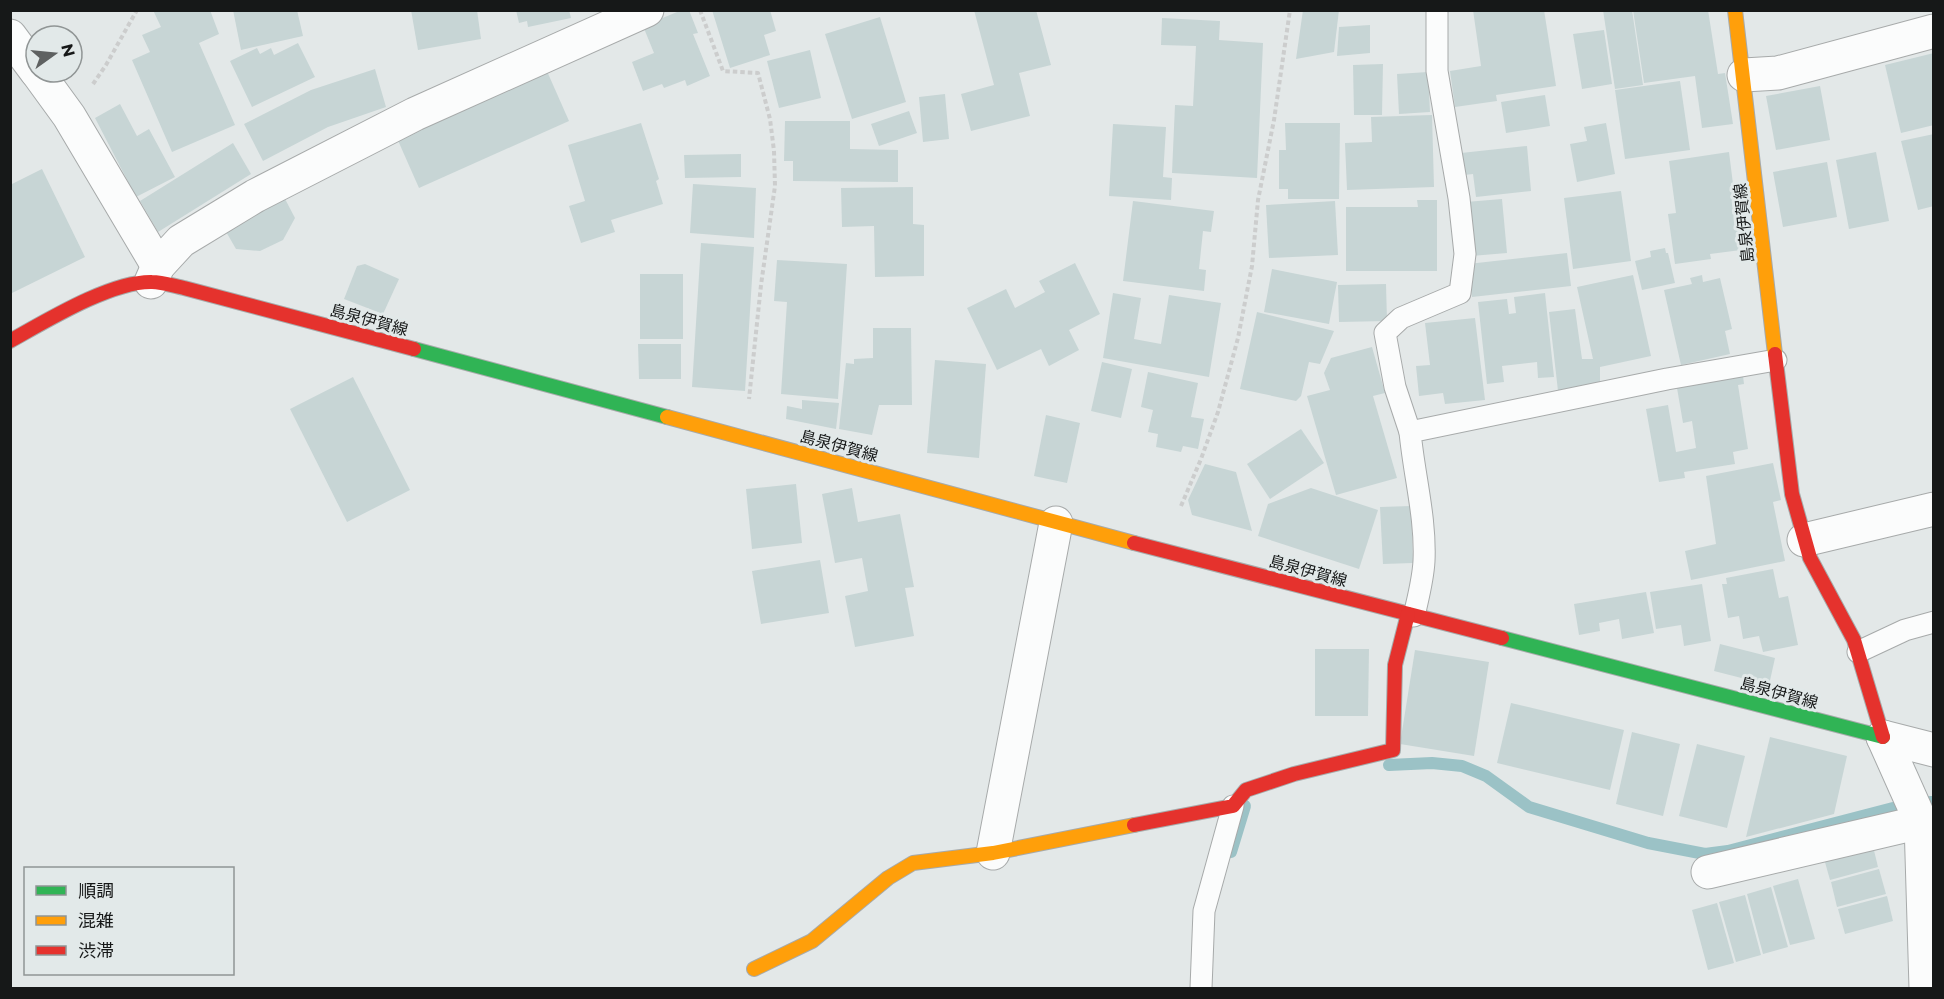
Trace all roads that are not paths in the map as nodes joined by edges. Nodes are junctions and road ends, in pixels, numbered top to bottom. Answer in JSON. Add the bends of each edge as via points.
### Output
{"nodes":[{"id":1,"x":647,"y":10,"type":"edge"},
{"id":2,"x":1437,"y":10,"type":"edge"},
{"id":3,"x":1735,"y":10,"type":"edge"},
{"id":4,"x":1934,"y":31,"type":"edge"},
{"id":5,"x":10,"y":36,"type":"edge"},
{"id":6,"x":24,"y":54,"type":"edge"},
{"id":7,"x":1743,"y":75,"type":"junction"},
{"id":8,"x":46,"y":84,"type":"edge"},
{"id":9,"x":154,"y":274,"type":"junction"},
{"id":10,"x":10,"y":341,"type":"edge"},
{"id":11,"x":1776,"y":360,"type":"junction"},
{"id":12,"x":1410,"y":432,"type":"junction"},
{"id":13,"x":1934,"y":510,"type":"edge"},
{"id":14,"x":1056,"y":523,"type":"junction"},
{"id":15,"x":1804,"y":540,"type":"junction"},
{"id":16,"x":1411,"y":615,"type":"junction"},
{"id":17,"x":1934,"y":622,"type":"edge"},
{"id":18,"x":1858,"y":652,"type":"junction"},
{"id":19,"x":1883,"y":737,"type":"junction"},
{"id":20,"x":1934,"y":750,"type":"edge"},
{"id":21,"x":1233,"y":806,"type":"junction"},
{"id":22,"x":1921,"y":822,"type":"junction"},
{"id":23,"x":993,"y":853,"type":"junction"},
{"id":24,"x":1708,"y":872,"type":"dead end"},
{"id":25,"x":754,"y":969,"type":"dead end"},
{"id":26,"x":1201,"y":988,"type":"edge"},
{"id":27,"x":1926,"y":988,"type":"edge"}],
"edges":[{"from":1,"to":9,"type":"street","via":[[415,114],[255,196],[181,241]]},
{"from":2,"to":12,"type":"lane","via":[[1437,71],[1460,198],[1465,254],[1460,292],[1401,318],[1385,333],[1395,387]]},
{"from":3,"to":7,"type":"main road","name":"島泉伊賀線"},
{"from":4,"to":7,"type":"street","via":[[1778,73]]},
{"from":5,"to":6,"type":"street"},
{"from":7,"to":11,"type":"main road","name":"島泉伊賀線"},
{"from":8,"to":9,"type":"street","via":[[69,116]]},
{"from":9,"to":10,"type":"main road","name":"島泉伊賀線","via":[[74,306]]},
{"from":9,"to":14,"type":"main road","name":"島泉伊賀線","via":[[196,291]]},
{"from":11,"to":12,"type":"lane"},
{"from":11,"to":15,"type":"main road","name":"島泉伊賀線","via":[[1792,494]]},
{"from":12,"to":16,"type":"lane","via":[[1422,514],[1424,560],[1421,587]]},
{"from":13,"to":15,"type":"street"},
{"from":14,"to":16,"type":"main road","name":"島泉伊賀線"},
{"from":14,"to":23,"type":"street"},
{"from":15,"to":18,"type":"main road","name":"島泉伊賀線"},
{"from":16,"to":19,"type":"main road","name":"島泉伊賀線"},
{"from":16,"to":21,"type":"main road","via":[[1398,639],[1393,671],[1393,750],[1246,790]]},
{"from":17,"to":18,"type":"lane","via":[[1905,630]]},
{"from":18,"to":19,"type":"main road","name":"島泉伊賀線"},
{"from":19,"to":20,"type":"street"},
{"from":19,"to":22,"type":"street"},
{"from":21,"to":23,"type":"main road"},
{"from":21,"to":26,"type":"lane","via":[[1204,911]]},
{"from":22,"to":24,"type":"street"},
{"from":22,"to":27,"type":"street"},
{"from":23,"to":25,"type":"main road","via":[[913,863],[888,878],[812,941]]}]}
